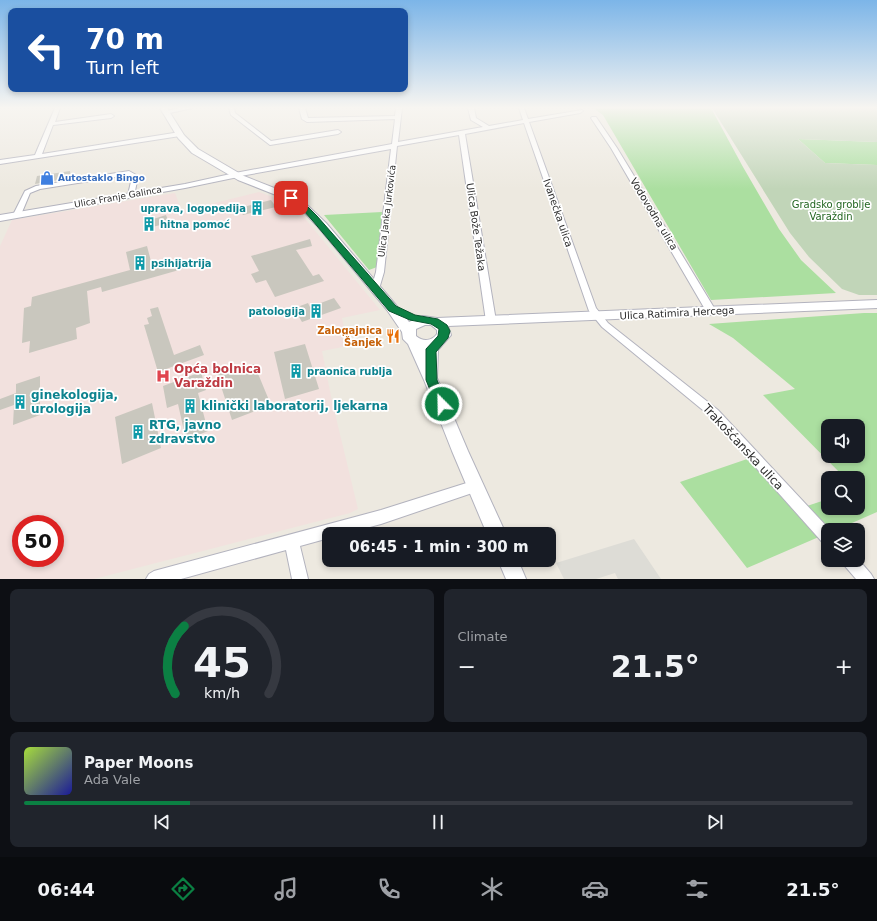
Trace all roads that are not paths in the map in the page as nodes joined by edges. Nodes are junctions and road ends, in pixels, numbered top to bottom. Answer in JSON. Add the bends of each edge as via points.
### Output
{"nodes":[{"id":1,"x":47,"y":135,"type":"edge"},
{"id":2,"x":173,"y":135,"type":"edge"},
{"id":3,"x":181,"y":135,"type":"edge"},
{"id":4,"x":260,"y":135,"type":"edge"},
{"id":5,"x":319,"y":135,"type":"edge"},
{"id":6,"x":396,"y":135,"type":"edge"},
{"id":7,"x":449,"y":135,"type":"edge"},
{"id":8,"x":462,"y":135,"type":"edge"},
{"id":9,"x":530,"y":135,"type":"edge"},
{"id":10,"x":605,"y":135,"type":"edge"},
{"id":11,"x":395,"y":145,"type":"junction"},
{"id":12,"x":38,"y":156,"type":"junction"},
{"id":13,"x":0,"y":162,"type":"edge"},
{"id":14,"x":235,"y":175,"type":"junction"},
{"id":15,"x":132,"y":195,"type":"junction"},
{"id":16,"x":17,"y":215,"type":"junction"},
{"id":17,"x":0,"y":218,"type":"edge"},
{"id":18,"x":375,"y":289,"type":"junction"},
{"id":19,"x":877,"y":304,"type":"edge"},
{"id":20,"x":392,"y":308,"type":"junction"},
{"id":21,"x":711,"y":311,"type":"junction"},
{"id":22,"x":597,"y":316,"type":"junction"},
{"id":23,"x":423,"y":320,"type":"junction"},
{"id":24,"x":490,"y":321,"type":"junction"},
{"id":25,"x":437,"y":322,"type":"junction"},
{"id":26,"x":477,"y":322,"type":"junction"},
{"id":27,"x":410,"y":336,"type":"junction"},
{"id":28,"x":441,"y":340,"type":"junction"},
{"id":29,"x":431,"y":380,"type":"junction"},
{"id":30,"x":476,"y":486,"type":"junction"},
{"id":31,"x":494,"y":527,"type":"edge"},
{"id":32,"x":821,"y":530,"type":"edge"},
{"id":33,"x":292,"y":542,"type":"junction"},
{"id":34,"x":511,"y":567,"type":"edge"},
{"id":35,"x":855,"y":567,"type":"edge"},
{"id":36,"x":154,"y":579,"type":"edge"},
{"id":37,"x":300,"y":579,"type":"edge"},
{"id":38,"x":516,"y":579,"type":"edge"},
{"id":39,"x":866,"y":579,"type":"edge"}],
"edges":[{"from":1,"to":12,"type":"street"},
{"from":2,"to":12,"type":"street"},
{"from":3,"to":14,"type":"main road","via":[[195,151]]},
{"from":4,"to":5,"type":"street","via":[[270,143]]},
{"from":6,"to":11,"type":"street","name":"Ulica Janka Jurkovića"},
{"from":7,"to":11,"type":"street"},
{"from":8,"to":24,"type":"street","name":"Ulica Bože Težaka"},
{"from":9,"to":22,"type":"street","name":"Ivanečka ulica","via":[[587,296]]},
{"from":10,"to":21,"type":"street","name":"Vodovodna ulica"},
{"from":11,"to":14,"type":"street"},
{"from":11,"to":18,"type":"street","name":"Ulica Janka Jurkovića","via":[[380,272]]},
{"from":12,"to":13,"type":"street"},
{"from":14,"to":15,"type":"street","name":"Ulica Franje Galinca"},
{"from":14,"to":18,"type":"main road","via":[[284,195],[303,206]]},
{"from":15,"to":16,"type":"street","name":"Ulica Franje Galinca"},
{"from":15,"to":16,"type":"street","via":[[135,176],[129,173],[38,187],[28,192]]},
{"from":16,"to":17,"type":"street","name":"Ulica Franje Galinca"},
{"from":18,"to":20,"type":"main road"},
{"from":19,"to":21,"type":"main road","name":"Ulica Ratimira Hercega"},
{"from":20,"to":23,"type":"main road"},
{"from":20,"to":27,"type":"main road"},
{"from":21,"to":22,"type":"main road","name":"Ulica Ratimira Hercega"},
{"from":22,"to":24,"type":"main road","name":"Ulica Ratimira Hercega"},
{"from":22,"to":32,"type":"street","name":"Trakošćanska ulica","via":[[714,413]]},
{"from":23,"to":25,"type":"main road"},
{"from":23,"to":27,"type":"main road","via":[[414,324]]},
{"from":24,"to":26,"type":"main road","name":"Ulica Ratimira Hercega"},
{"from":25,"to":26,"type":"main road","name":"Ulica Ratimira Hercega"},
{"from":25,"to":28,"type":"main road","via":[[445,331]]},
{"from":26,"to":28,"type":"main road","name":"Ulica Ratimira Hercega","via":[[451,332]]},
{"from":27,"to":28,"type":"main road","via":[[423,345],[435,344]]},
{"from":27,"to":29,"type":"main road"},
{"from":28,"to":29,"type":"main road","via":[[431,352]]},
{"from":29,"to":30,"type":"main road"},
{"from":30,"to":31,"type":"main road"},
{"from":30,"to":33,"type":"street"},
{"from":33,"to":36,"type":"street"},
{"from":33,"to":37,"type":"street"},
{"from":34,"to":38,"type":"main road"},
{"from":35,"to":39,"type":"street"}]}
